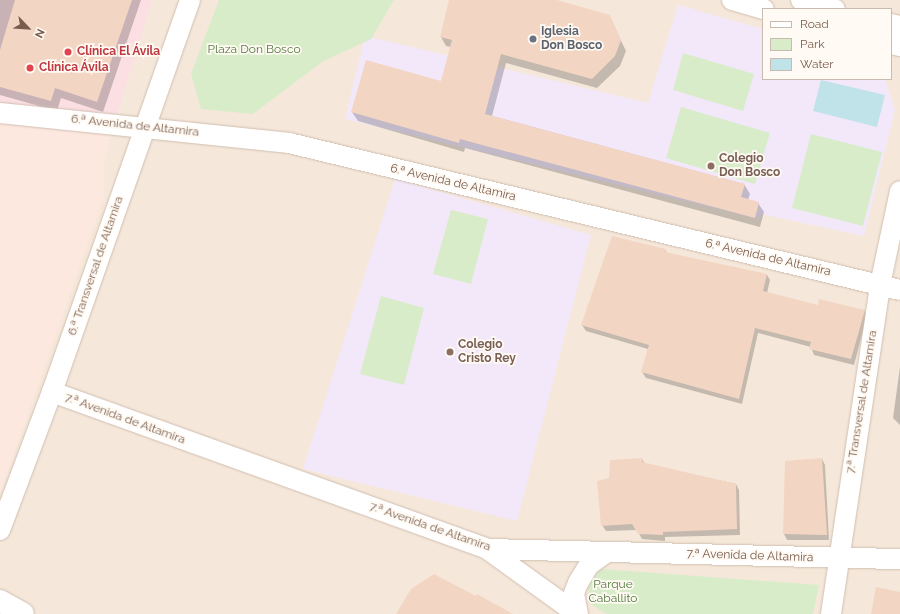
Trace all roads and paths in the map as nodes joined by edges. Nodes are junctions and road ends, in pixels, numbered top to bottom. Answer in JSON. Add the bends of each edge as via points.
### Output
{"nodes":[{"id":1,"x":190,"y":0,"type":"edge"},
{"id":2,"x":732,"y":0,"type":"edge"},
{"id":3,"x":801,"y":0,"type":"edge"},
{"id":4,"x":762,"y":8,"type":"edge"},
{"id":5,"x":831,"y":8,"type":"edge"},
{"id":6,"x":0,"y":113,"type":"edge"},
{"id":7,"x":146,"y":127,"type":"junction"},
{"id":8,"x":900,"y":191,"type":"edge"},
{"id":9,"x":880,"y":285,"type":"junction"},
{"id":10,"x":900,"y":290,"type":"edge"},
{"id":11,"x":52,"y":392,"type":"junction"},
{"id":12,"x":0,"y":530,"type":"edge"},
{"id":13,"x":487,"y":549,"type":"junction"},
{"id":14,"x":607,"y":552,"type":"junction"},
{"id":15,"x":838,"y":558,"type":"junction"},
{"id":16,"x":900,"y":559,"type":"edge"},
{"id":17,"x":0,"y":601,"type":"edge"},
{"id":18,"x":23,"y":614,"type":"edge"},
{"id":19,"x":578,"y":614,"type":"edge"},
{"id":20,"x":831,"y":614,"type":"edge"}],
"edges":[{"from":1,"to":7,"type":"street","name":"6.ª Transversal de Altamira"},
{"from":2,"to":4,"type":"street"},
{"from":3,"to":5,"type":"street"},
{"from":6,"to":7,"type":"street","name":"6.ª Avenida de Altamira"},
{"from":7,"to":9,"type":"street","name":"6.ª Avenida de Altamira","via":[[288,144]]},
{"from":7,"to":11,"type":"street","name":"6.ª Transversal de Altamira"},
{"from":8,"to":9,"type":"street","name":"7.ª Transversal de Altamira"},
{"from":9,"to":10,"type":"street","name":"6.ª Avenida de Altamira"},
{"from":9,"to":15,"type":"street","name":"7.ª Transversal de Altamira"},
{"from":11,"to":12,"type":"street","name":"6.ª Transversal de Altamira"},
{"from":11,"to":13,"type":"street","name":"7.ª Avenida de Altamira"},
{"from":13,"to":14,"type":"street","name":"7.ª Avenida de Altamira"},
{"from":13,"to":19,"type":"street"},
{"from":14,"to":15,"type":"street","name":"7.ª Avenida de Altamira"},
{"from":14,"to":19,"type":"street","via":[[589,565],[580,579],[574,593]]},
{"from":15,"to":16,"type":"street","name":"7.ª Avenida de Altamira"},
{"from":15,"to":20,"type":"street","name":"7.ª Transversal de Altamira"},
{"from":17,"to":18,"type":"main road"}]}
